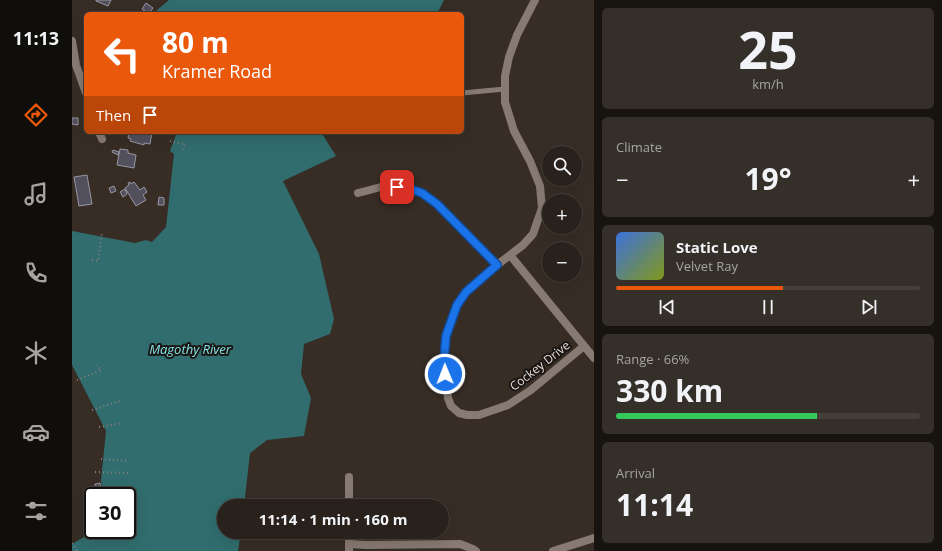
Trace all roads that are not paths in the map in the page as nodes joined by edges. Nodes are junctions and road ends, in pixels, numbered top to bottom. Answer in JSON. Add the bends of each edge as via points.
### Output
{"nodes":[{"id":1,"x":535,"y":0,"type":"edge"},
{"id":2,"x":72,"y":41,"type":"edge"},
{"id":3,"x":84,"y":87,"type":"edge"},
{"id":4,"x":505,"y":89,"type":"junction"},
{"id":5,"x":464,"y":93,"type":"edge"},
{"id":6,"x":358,"y":192,"type":"dead end"},
{"id":7,"x":510,"y":255,"type":"junction"},
{"id":8,"x":497,"y":265,"type":"junction"},
{"id":9,"x":584,"y":346,"type":"junction"},
{"id":10,"x":594,"y":358,"type":"edge"},
{"id":11,"x":349,"y":477,"type":"dead end"},
{"id":12,"x":349,"y":499,"type":"edge"},
{"id":13,"x":594,"y":538,"type":"edge"},
{"id":14,"x":349,"y":547,"type":"edge"},
{"id":15,"x":476,"y":551,"type":"edge"},
{"id":16,"x":553,"y":551,"type":"edge"}],
"edges":[{"from":1,"to":4,"type":"street","name":"Cockey Drive","via":[[509,57]]},
{"from":2,"to":3,"type":"street"},
{"from":4,"to":5,"type":"lane"},
{"from":4,"to":7,"type":"street","name":"Cockey Drive","via":[[514,131],[540,186],[542,208],[533,234]]},
{"from":6,"to":8,"type":"street","via":[[381,187],[397,187],[422,193],[437,204]]},
{"from":7,"to":8,"type":"street","name":"Cockey Drive"},
{"from":7,"to":9,"type":"street"},
{"from":8,"to":9,"type":"street","name":"Cockey Drive","via":[[466,292],[457,305],[446,336],[444,360],[451,406],[459,413],[479,415],[508,405],[531,390]]},
{"from":9,"to":10,"type":"street"},
{"from":11,"to":12,"type":"street"},
{"from":13,"to":16,"type":"street"},
{"from":14,"to":15,"type":"street","via":[[460,544]]}]}
